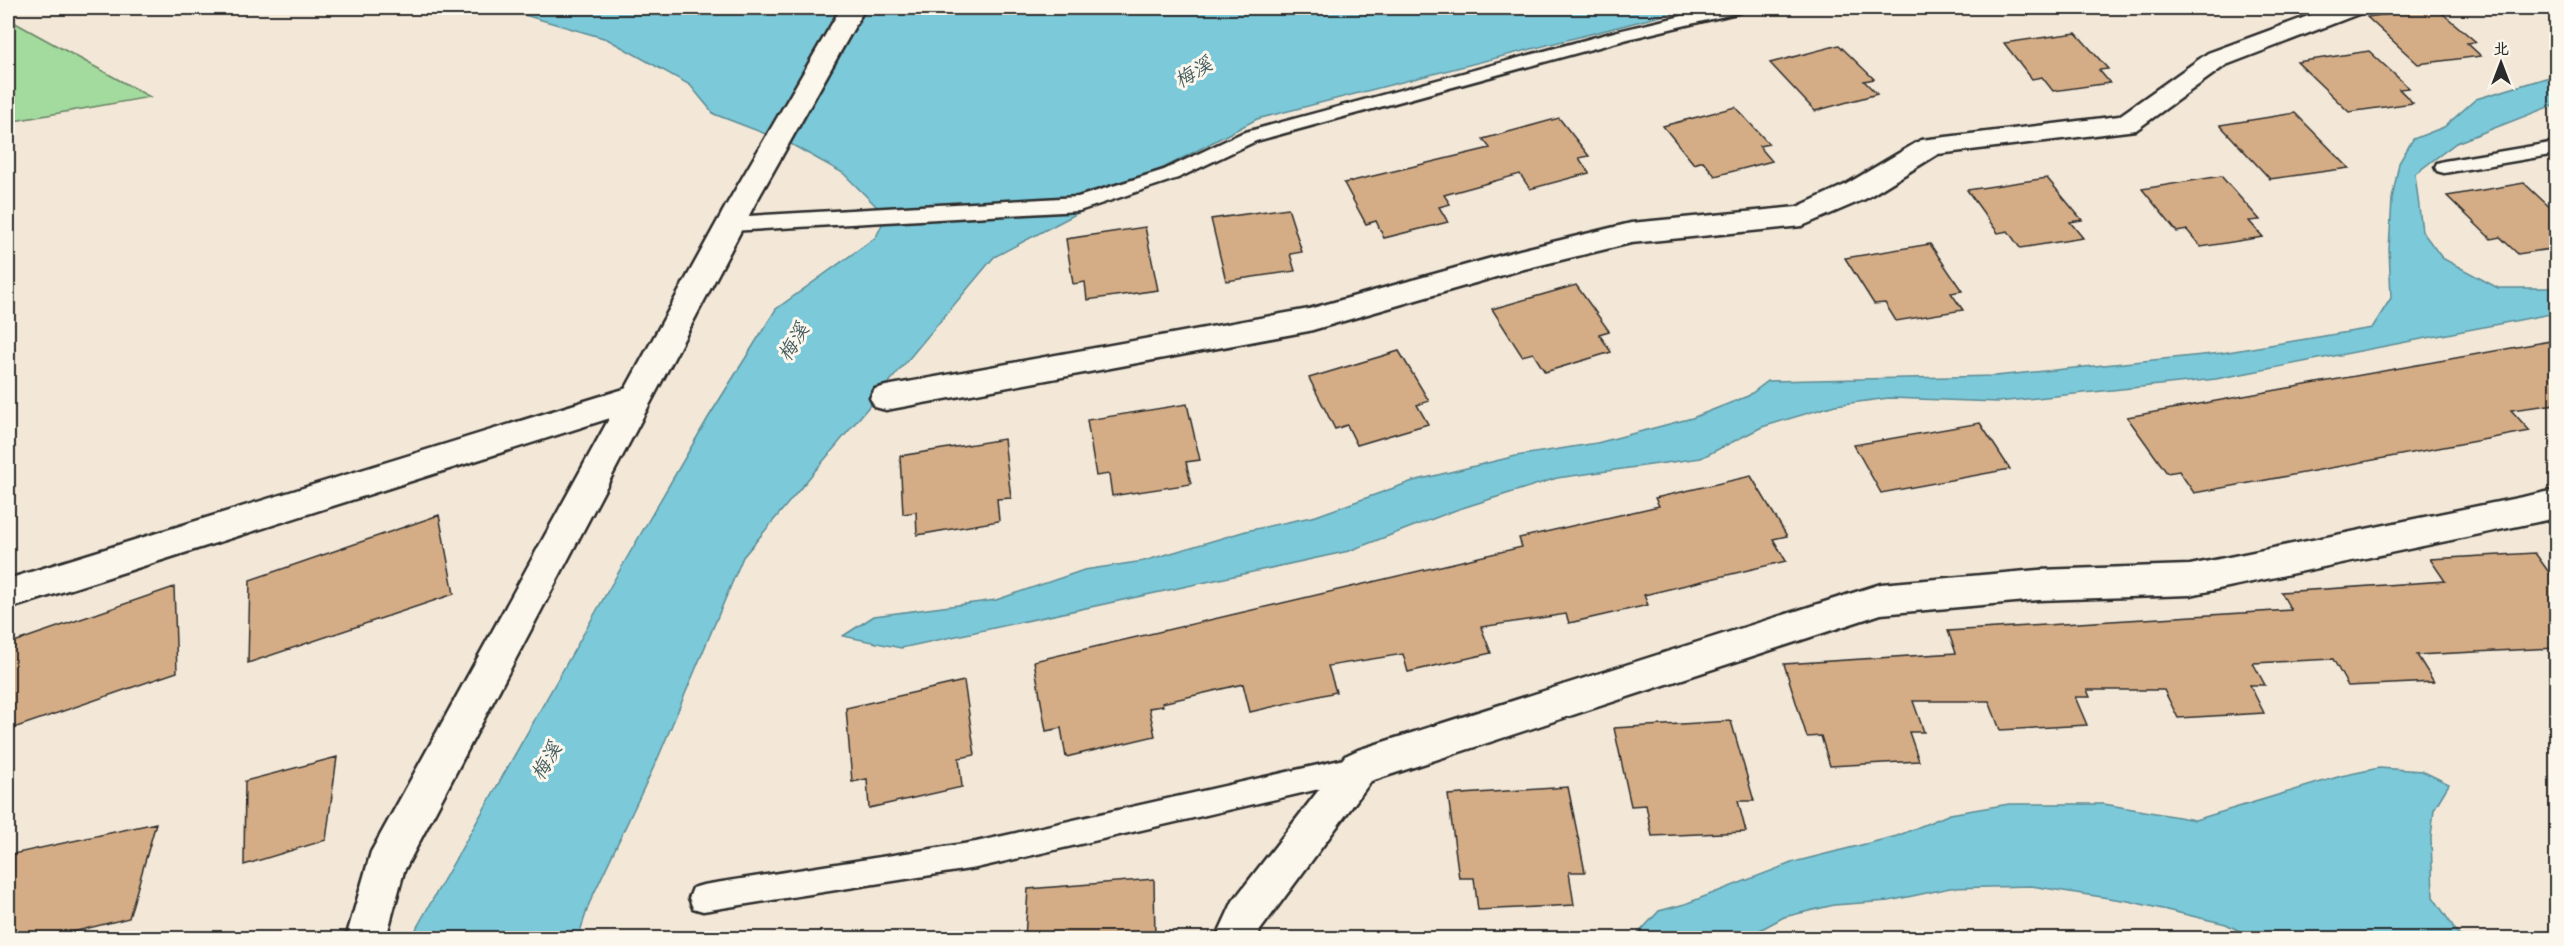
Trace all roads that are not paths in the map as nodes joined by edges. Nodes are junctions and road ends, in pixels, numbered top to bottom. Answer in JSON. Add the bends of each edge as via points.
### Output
{"nodes":[{"id":1,"x":853,"y":8,"type":"edge"},
{"id":2,"x":1735,"y":8,"type":"edge"},
{"id":3,"x":2352,"y":8,"type":"edge"},
{"id":4,"x":2556,"y":148,"type":"edge"},
{"id":5,"x":2444,"y":167,"type":"dead end"},
{"id":6,"x":735,"y":214,"type":"junction"},
{"id":7,"x":637,"y":397,"type":"junction"},
{"id":8,"x":886,"y":398,"type":"dead end"},
{"id":9,"x":2556,"y":504,"type":"edge"},
{"id":10,"x":8,"y":594,"type":"edge"},
{"id":11,"x":1358,"y":768,"type":"junction"},
{"id":12,"x":703,"y":898,"type":"dead end"},
{"id":13,"x":366,"y":939,"type":"edge"},
{"id":14,"x":1237,"y":939,"type":"edge"}],
"edges":[{"from":1,"to":6,"type":"street"},
{"from":2,"to":6,"type":"lane","via":[[1249,137],[1171,174],[1079,204],[823,219]]},
{"from":3,"to":8,"type":"street","via":[[2217,59],[2126,124],[1931,146],[1855,192],[1802,216],[1631,233],[1309,320]]},
{"from":4,"to":5,"type":"lane"},
{"from":6,"to":7,"type":"street"},
{"from":7,"to":10,"type":"street"},
{"from":7,"to":13,"type":"street","via":[[385,866]]},
{"from":9,"to":11,"type":"street","via":[[2190,580],[2038,585],[1881,599]]},
{"from":11,"to":12,"type":"lane","via":[[975,855]]},
{"from":11,"to":14,"type":"street","via":[[1246,915]]}]}
